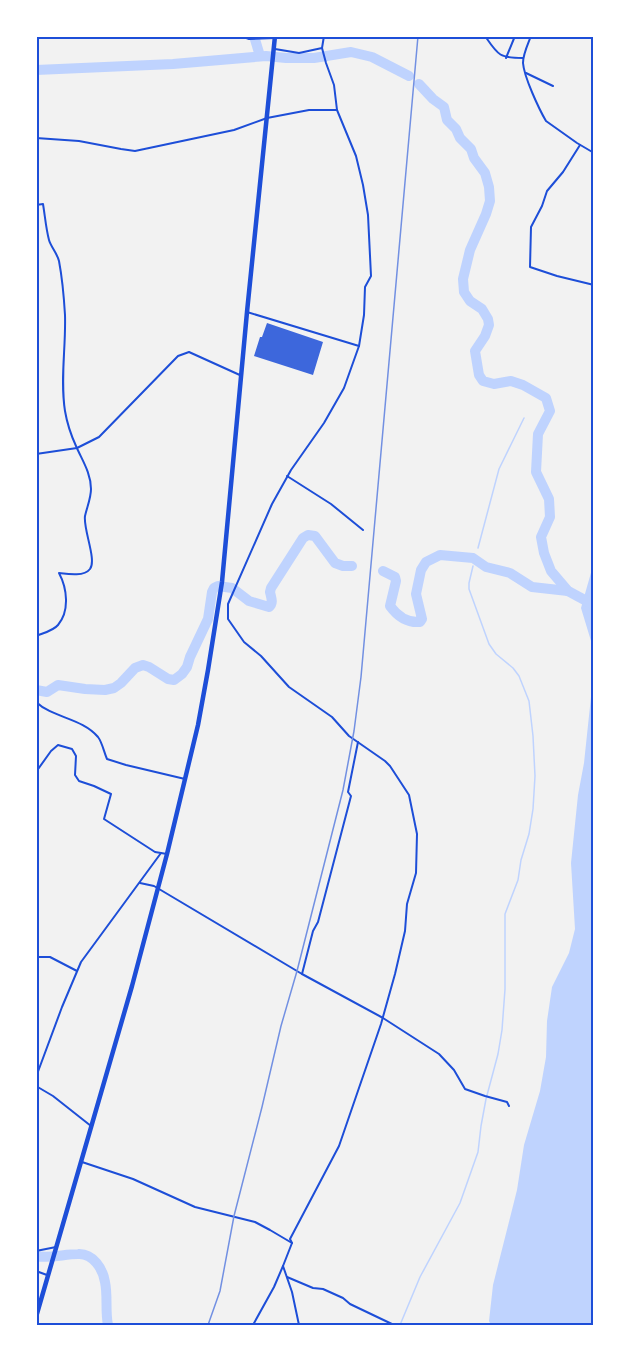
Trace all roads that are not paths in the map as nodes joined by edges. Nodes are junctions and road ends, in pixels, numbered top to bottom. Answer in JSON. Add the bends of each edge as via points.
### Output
{"nodes":[{"id":1,"x":241,"y":36,"type":"edge"},
{"id":2,"x":324,"y":36,"type":"edge"},
{"id":3,"x":485,"y":36,"type":"edge"},
{"id":4,"x":515,"y":36,"type":"edge"},
{"id":5,"x":531,"y":36,"type":"edge"},
{"id":6,"x":262,"y":37,"type":"edge"},
{"id":7,"x":275,"y":37,"type":"edge"},
{"id":8,"x":322,"y":48,"type":"junction"},
{"id":9,"x":274,"y":49,"type":"junction"},
{"id":10,"x":506,"y":58,"type":"junction"},
{"id":11,"x":524,"y":58,"type":"junction"},
{"id":12,"x":526,"y":73,"type":"junction"},
{"id":13,"x":553,"y":86,"type":"dead end"},
{"id":14,"x":337,"y":110,"type":"junction"},
{"id":15,"x":267,"y":118,"type":"junction"},
{"id":16,"x":36,"y":138,"type":"edge"},
{"id":17,"x":580,"y":145,"type":"junction"},
{"id":18,"x":594,"y":153,"type":"edge"},
{"id":19,"x":36,"y":205,"type":"edge"},
{"id":20,"x":594,"y":285,"type":"edge"},
{"id":21,"x":247,"y":312,"type":"junction"},
{"id":22,"x":358,"y":346,"type":"junction"},
{"id":23,"x":242,"y":377,"type":"junction"},
{"id":24,"x":76,"y":448,"type":"junction"},
{"id":25,"x":36,"y":454,"type":"edge"},
{"id":26,"x":287,"y":476,"type":"junction"},
{"id":27,"x":363,"y":530,"type":"dead end"},
{"id":28,"x":36,"y":636,"type":"edge"},
{"id":29,"x":36,"y":702,"type":"edge"},
{"id":30,"x":358,"y":742,"type":"junction"},
{"id":31,"x":36,"y":772,"type":"edge"},
{"id":32,"x":184,"y":779,"type":"junction"},
{"id":33,"x":164,"y":853,"type":"junction"},
{"id":34,"x":140,"y":883,"type":"junction"},
{"id":35,"x":158,"y":888,"type":"junction"},
{"id":36,"x":36,"y":957,"type":"edge"},
{"id":37,"x":77,"y":971,"type":"junction"},
{"id":38,"x":302,"y":974,"type":"junction"},
{"id":39,"x":383,"y":1018,"type":"junction"},
{"id":40,"x":36,"y":1077,"type":"edge"},
{"id":41,"x":36,"y":1086,"type":"edge"},
{"id":42,"x":509,"y":1106,"type":"dead end"},
{"id":43,"x":91,"y":1126,"type":"junction"},
{"id":44,"x":81,"y":1162,"type":"junction"},
{"id":45,"x":292,"y":1243,"type":"junction"},
{"id":46,"x":56,"y":1247,"type":"junction"},
{"id":47,"x":36,"y":1251,"type":"edge"},
{"id":48,"x":283,"y":1266,"type":"junction"},
{"id":49,"x":36,"y":1271,"type":"edge"},
{"id":50,"x":48,"y":1275,"type":"junction"},
{"id":51,"x":287,"y":1277,"type":"junction"},
{"id":52,"x":36,"y":1317,"type":"edge"},
{"id":53,"x":253,"y":1325,"type":"edge"},
{"id":54,"x":299,"y":1325,"type":"edge"},
{"id":55,"x":394,"y":1325,"type":"edge"}],
"edges":[{"from":1,"to":6,"type":"street"},
{"from":2,"to":8,"type":"street"},
{"from":3,"to":10,"type":"street","via":[[496,52]]},
{"from":4,"to":10,"type":"street"},
{"from":5,"to":11,"type":"street"},
{"from":6,"to":7,"type":"street"},
{"from":7,"to":9,"type":"highway"},
{"from":8,"to":9,"type":"street","via":[[299,53]]},
{"from":8,"to":14,"type":"street"},
{"from":9,"to":15,"type":"highway"},
{"from":10,"to":11,"type":"street"},
{"from":11,"to":12,"type":"street"},
{"from":12,"to":13,"type":"street"},
{"from":12,"to":17,"type":"street","via":[[546,121]]},
{"from":14,"to":15,"type":"street","via":[[309,110]]},
{"from":14,"to":22,"type":"street","via":[[356,156],[368,215],[370,276],[365,287]]},
{"from":15,"to":16,"type":"street","via":[[234,130],[135,151]]},
{"from":15,"to":21,"type":"highway"},
{"from":17,"to":18,"type":"street"},
{"from":17,"to":20,"type":"street","via":[[548,191],[531,227],[530,267]]},
{"from":19,"to":24,"type":"street","via":[[43,204],[49,241],[58,259],[64,314],[63,395]]},
{"from":21,"to":22,"type":"street"},
{"from":21,"to":23,"type":"highway"},
{"from":22,"to":26,"type":"street","via":[[337,401]]},
{"from":23,"to":24,"type":"street","via":[[189,352],[178,356],[99,437]]},
{"from":23,"to":32,"type":"highway","via":[[221,592],[198,725]]},
{"from":24,"to":25,"type":"street"},
{"from":24,"to":28,"type":"street","via":[[91,486],[84,525],[91,567],[82,574],[59,573],[66,597],[65,612],[58,626]]},
{"from":26,"to":27,"type":"street"},
{"from":26,"to":30,"type":"street","via":[[228,604],[228,619],[244,642],[289,687],[332,717]]},
{"from":29,"to":32,"type":"street","via":[[99,737],[107,759]]},
{"from":30,"to":38,"type":"street","via":[[348,792],[351,796]]},
{"from":30,"to":39,"type":"street","via":[[385,761],[401,782],[409,795],[417,834],[416,873]]},
{"from":31,"to":33,"type":"street","via":[[58,745],[72,749],[79,781],[111,794],[104,819],[155,852]]},
{"from":32,"to":33,"type":"highway"},
{"from":33,"to":34,"type":"street"},
{"from":33,"to":35,"type":"highway"},
{"from":34,"to":35,"type":"street"},
{"from":34,"to":37,"type":"street"},
{"from":35,"to":38,"type":"street"},
{"from":35,"to":43,"type":"highway"},
{"from":36,"to":37,"type":"street","via":[[50,957]]},
{"from":37,"to":40,"type":"street"},
{"from":38,"to":39,"type":"street"},
{"from":39,"to":42,"type":"street","via":[[439,1054],[465,1089],[507,1102]]},
{"from":39,"to":45,"type":"street","via":[[339,1146],[290,1239]]},
{"from":41,"to":43,"type":"street"},
{"from":43,"to":44,"type":"highway"},
{"from":44,"to":45,"type":"street","via":[[195,1206],[255,1222]]},
{"from":44,"to":46,"type":"highway"},
{"from":45,"to":48,"type":"street"},
{"from":46,"to":47,"type":"street"},
{"from":46,"to":50,"type":"highway"},
{"from":48,"to":51,"type":"street"},
{"from":48,"to":53,"type":"street"},
{"from":49,"to":50,"type":"street"},
{"from":50,"to":52,"type":"highway"},
{"from":51,"to":54,"type":"street"},
{"from":51,"to":55,"type":"street","via":[[323,1289]]}]}
